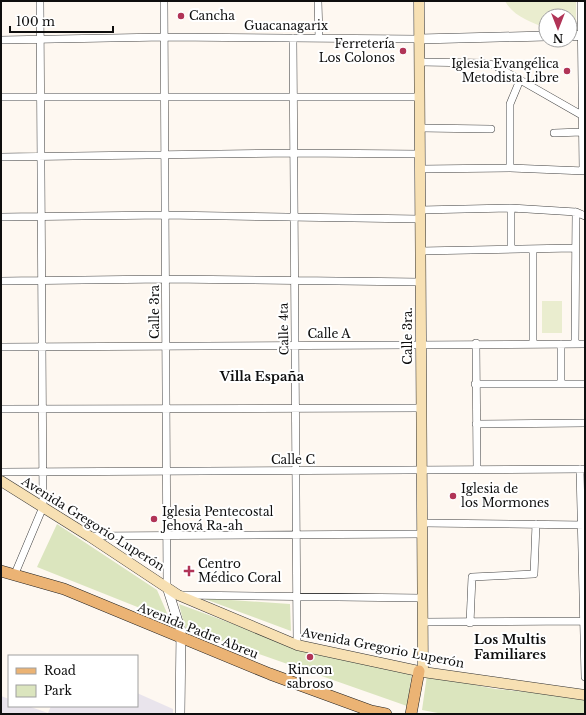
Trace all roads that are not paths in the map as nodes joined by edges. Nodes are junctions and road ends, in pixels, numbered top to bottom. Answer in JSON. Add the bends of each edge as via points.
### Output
{"nodes":[{"id":1,"x":40,"y":1,"type":"edge"},
{"id":2,"x":164,"y":1,"type":"edge"},
{"id":3,"x":318,"y":1,"type":"edge"},
{"id":4,"x":419,"y":1,"type":"edge"},
{"id":5,"x":581,"y":1,"type":"edge"},
{"id":6,"x":538,"y":36,"type":"edge"},
{"id":7,"x":583,"y":36,"type":"edge"},
{"id":8,"x":165,"y":37,"type":"junction"},
{"id":9,"x":292,"y":38,"type":"junction"},
{"id":10,"x":319,"y":38,"type":"junction"},
{"id":11,"x":419,"y":39,"type":"junction"},
{"id":12,"x":1,"y":40,"type":"edge"},
{"id":13,"x":40,"y":40,"type":"junction"},
{"id":14,"x":420,"y":62,"type":"junction"},
{"id":15,"x":520,"y":80,"type":"junction"},
{"id":16,"x":1,"y":97,"type":"edge"},
{"id":17,"x":40,"y":97,"type":"junction"},
{"id":18,"x":165,"y":97,"type":"junction"},
{"id":19,"x":293,"y":97,"type":"junction"},
{"id":20,"x":420,"y":97,"type":"junction"},
{"id":21,"x":584,"y":117,"type":"edge"},
{"id":22,"x":420,"y":128,"type":"junction"},
{"id":23,"x":492,"y":129,"type":"dead end"},
{"id":24,"x":554,"y":132,"type":"dead end"},
{"id":25,"x":582,"y":132,"type":"junction"},
{"id":26,"x":294,"y":153,"type":"junction"},
{"id":27,"x":420,"y":154,"type":"junction"},
{"id":28,"x":165,"y":156,"type":"junction"},
{"id":29,"x":1,"y":157,"type":"edge"},
{"id":30,"x":40,"y":157,"type":"junction"},
{"id":31,"x":510,"y":168,"type":"junction"},
{"id":32,"x":420,"y":169,"type":"junction"},
{"id":33,"x":584,"y":171,"type":"edge"},
{"id":34,"x":511,"y":208,"type":"junction"},
{"id":35,"x":576,"y":212,"type":"junction"},
{"id":36,"x":420,"y":214,"type":"junction"},
{"id":37,"x":166,"y":215,"type":"junction"},
{"id":38,"x":585,"y":216,"type":"edge"},
{"id":39,"x":1,"y":217,"type":"edge"},
{"id":40,"x":41,"y":217,"type":"junction"},
{"id":41,"x":294,"y":218,"type":"junction"},
{"id":42,"x":575,"y":248,"type":"junction"},
{"id":43,"x":512,"y":249,"type":"junction"},
{"id":44,"x":533,"y":249,"type":"junction"},
{"id":45,"x":420,"y":251,"type":"junction"},
{"id":46,"x":166,"y":279,"type":"junction"},
{"id":47,"x":42,"y":280,"type":"junction"},
{"id":48,"x":1,"y":281,"type":"edge"},
{"id":49,"x":295,"y":282,"type":"junction"},
{"id":50,"x":421,"y":282,"type":"junction"},
{"id":51,"x":476,"y":343,"type":"junction"},
{"id":52,"x":421,"y":344,"type":"junction"},
{"id":53,"x":533,"y":344,"type":"junction"},
{"id":54,"x":561,"y":344,"type":"junction"},
{"id":55,"x":575,"y":344,"type":"junction"},
{"id":56,"x":585,"y":344,"type":"edge"},
{"id":57,"x":296,"y":345,"type":"junction"},
{"id":58,"x":42,"y":346,"type":"junction"},
{"id":59,"x":166,"y":346,"type":"junction"},
{"id":60,"x":1,"y":347,"type":"edge"},
{"id":61,"x":475,"y":384,"type":"junction"},
{"id":62,"x":561,"y":384,"type":"junction"},
{"id":63,"x":585,"y":384,"type":"edge"},
{"id":64,"x":296,"y":408,"type":"junction"},
{"id":65,"x":421,"y":408,"type":"junction"},
{"id":66,"x":1,"y":409,"type":"edge"},
{"id":67,"x":43,"y":409,"type":"junction"},
{"id":68,"x":166,"y":409,"type":"junction"},
{"id":69,"x":476,"y":424,"type":"junction"},
{"id":70,"x":585,"y":424,"type":"edge"},
{"id":71,"x":583,"y":469,"type":"edge"},
{"id":72,"x":421,"y":470,"type":"junction"},
{"id":73,"x":477,"y":470,"type":"junction"},
{"id":74,"x":167,"y":471,"type":"junction"},
{"id":75,"x":297,"y":471,"type":"junction"},
{"id":76,"x":1,"y":472,"type":"edge"},
{"id":77,"x":43,"y":472,"type":"junction"},
{"id":78,"x":1,"y":481,"type":"edge"},
{"id":79,"x":43,"y":507,"type":"junction"},
{"id":80,"x":422,"y":523,"type":"junction"},
{"id":81,"x":536,"y":524,"type":"junction"},
{"id":82,"x":584,"y":525,"type":"edge"},
{"id":83,"x":422,"y":534,"type":"junction"},
{"id":84,"x":296,"y":535,"type":"junction"},
{"id":85,"x":89,"y":536,"type":"junction"},
{"id":86,"x":167,"y":536,"type":"junction"},
{"id":87,"x":1,"y":570,"type":"edge"},
{"id":88,"x":584,"y":574,"type":"edge"},
{"id":89,"x":14,"y":576,"type":"junction"},
{"id":90,"x":167,"y":587,"type":"junction"},
{"id":91,"x":178,"y":595,"type":"junction"},
{"id":92,"x":296,"y":596,"type":"junction"},
{"id":93,"x":422,"y":598,"type":"junction"},
{"id":94,"x":585,"y":621,"type":"edge"},
{"id":95,"x":422,"y":622,"type":"junction"},
{"id":96,"x":470,"y":623,"type":"junction"},
{"id":97,"x":181,"y":638,"type":"junction"},
{"id":98,"x":297,"y":645,"type":"junction"},
{"id":99,"x":420,"y":671,"type":"junction"},
{"id":100,"x":585,"y":677,"type":"edge"},
{"id":101,"x":585,"y":695,"type":"edge"},
{"id":102,"x":180,"y":714,"type":"edge"},
{"id":103,"x":386,"y":714,"type":"edge"},
{"id":104,"x":411,"y":714,"type":"edge"},
{"id":105,"x":416,"y":714,"type":"edge"}],
"edges":[{"from":1,"to":13,"type":"street"},
{"from":2,"to":8,"type":"street","name":"Calle 3ra"},
{"from":3,"to":10,"type":"street"},
{"from":4,"to":11,"type":"main road","name":"Calle 3ra."},
{"from":5,"to":7,"type":"street"},
{"from":6,"to":11,"type":"street","name":"Guacanagarix"},
{"from":7,"to":21,"type":"street"},
{"from":8,"to":9,"type":"street","name":"Guacanagarix"},
{"from":8,"to":13,"type":"street","name":"Guacanagarix"},
{"from":8,"to":18,"type":"street","name":"Calle 3ra"},
{"from":9,"to":10,"type":"street","name":"Guacanagarix"},
{"from":9,"to":19,"type":"street","name":"Calle 4ta"},
{"from":10,"to":11,"type":"street","name":"Guacanagarix"},
{"from":11,"to":14,"type":"main road","name":"Calle 3ra."},
{"from":12,"to":13,"type":"street","name":"Guacanagarix"},
{"from":13,"to":17,"type":"street"},
{"from":14,"to":15,"type":"street","via":[[489,64]]},
{"from":14,"to":20,"type":"main road","name":"Calle 3ra."},
{"from":15,"to":21,"type":"street"},
{"from":15,"to":31,"type":"street","via":[[510,104]]},
{"from":16,"to":17,"type":"street"},
{"from":17,"to":18,"type":"street"},
{"from":17,"to":30,"type":"street"},
{"from":18,"to":19,"type":"street"},
{"from":18,"to":28,"type":"street","name":"Calle 3ra"},
{"from":19,"to":20,"type":"street"},
{"from":19,"to":26,"type":"street","name":"Calle 4ta"},
{"from":20,"to":22,"type":"main road","name":"Calle 3ra."},
{"from":21,"to":25,"type":"street"},
{"from":22,"to":23,"type":"street"},
{"from":22,"to":27,"type":"main road","name":"Calle 3ra."},
{"from":24,"to":25,"type":"street"},
{"from":25,"to":33,"type":"street"},
{"from":26,"to":27,"type":"street"},
{"from":26,"to":28,"type":"street"},
{"from":26,"to":41,"type":"street","name":"Calle 4ta"},
{"from":27,"to":32,"type":"main road","name":"Calle 3ra."},
{"from":28,"to":30,"type":"street"},
{"from":28,"to":37,"type":"street","name":"Calle 3ra"},
{"from":29,"to":30,"type":"street"},
{"from":30,"to":40,"type":"street"},
{"from":31,"to":32,"type":"street"},
{"from":31,"to":33,"type":"street"},
{"from":32,"to":36,"type":"main road","name":"Calle 3ra."},
{"from":34,"to":35,"type":"street"},
{"from":34,"to":36,"type":"street"},
{"from":34,"to":43,"type":"street"},
{"from":35,"to":38,"type":"street"},
{"from":35,"to":42,"type":"street"},
{"from":36,"to":41,"type":"street"},
{"from":36,"to":45,"type":"main road","name":"Calle 3ra."},
{"from":37,"to":40,"type":"street"},
{"from":37,"to":41,"type":"street"},
{"from":37,"to":46,"type":"street","name":"Calle 3ra"},
{"from":39,"to":40,"type":"street"},
{"from":40,"to":47,"type":"street"},
{"from":41,"to":49,"type":"street","name":"Calle 4ta"},
{"from":42,"to":44,"type":"street"},
{"from":42,"to":55,"type":"street"},
{"from":43,"to":44,"type":"street"},
{"from":43,"to":45,"type":"street"},
{"from":44,"to":53,"type":"street"},
{"from":45,"to":50,"type":"main road","name":"Calle 3ra."},
{"from":46,"to":47,"type":"street"},
{"from":46,"to":49,"type":"street"},
{"from":46,"to":59,"type":"street","name":"Calle 3ra"},
{"from":47,"to":48,"type":"street"},
{"from":47,"to":58,"type":"street"},
{"from":49,"to":50,"type":"street"},
{"from":49,"to":57,"type":"street","name":"Calle 4ta"},
{"from":50,"to":52,"type":"main road","name":"Calle 3ra."},
{"from":51,"to":52,"type":"street","name":"Calle A"},
{"from":51,"to":53,"type":"street","name":"Calle A"},
{"from":51,"to":61,"type":"street"},
{"from":52,"to":57,"type":"street","name":"Calle A"},
{"from":52,"to":65,"type":"main road","name":"Calle 3ra."},
{"from":53,"to":54,"type":"street","name":"Calle A"},
{"from":54,"to":55,"type":"street","name":"Calle A"},
{"from":54,"to":62,"type":"street"},
{"from":55,"to":56,"type":"street","name":"Calle A"},
{"from":57,"to":59,"type":"street","name":"Calle A"},
{"from":57,"to":64,"type":"street","name":"Calle 4ta"},
{"from":58,"to":59,"type":"street","name":"Calle A"},
{"from":58,"to":60,"type":"street","name":"Calle A"},
{"from":58,"to":67,"type":"street"},
{"from":59,"to":68,"type":"street","name":"Calle 3ra"},
{"from":61,"to":62,"type":"street"},
{"from":61,"to":69,"type":"street"},
{"from":62,"to":63,"type":"street"},
{"from":64,"to":65,"type":"street"},
{"from":64,"to":68,"type":"street"},
{"from":64,"to":75,"type":"street","name":"Calle 4ta"},
{"from":65,"to":72,"type":"main road","name":"Calle 3ra."},
{"from":66,"to":67,"type":"street"},
{"from":67,"to":68,"type":"street"},
{"from":67,"to":77,"type":"street"},
{"from":68,"to":74,"type":"street","name":"Calle 3ra"},
{"from":69,"to":70,"type":"street"},
{"from":69,"to":73,"type":"street"},
{"from":71,"to":73,"type":"street","name":"Calle C"},
{"from":71,"to":82,"type":"street"},
{"from":72,"to":73,"type":"street","name":"Calle C"},
{"from":72,"to":75,"type":"street","name":"Calle C"},
{"from":72,"to":80,"type":"main road","name":"Calle 3ra."},
{"from":74,"to":75,"type":"street","name":"Calle C"},
{"from":74,"to":77,"type":"street","name":"Calle C"},
{"from":74,"to":86,"type":"street","name":"Calle 3ra"},
{"from":75,"to":84,"type":"street","name":"Calle 4ta"},
{"from":76,"to":77,"type":"street","name":"Calle C"},
{"from":77,"to":79,"type":"street"},
{"from":78,"to":79,"type":"main road","name":"Avenida Gregorio Luperón"},
{"from":79,"to":85,"type":"main road","name":"Avenida Gregorio Luperón"},
{"from":79,"to":89,"type":"street"},
{"from":80,"to":81,"type":"street"},
{"from":80,"to":83,"type":"main road","name":"Calle 3ra."},
{"from":81,"to":82,"type":"street"},
{"from":81,"to":96,"type":"street","via":[[534,574],[472,577]]},
{"from":82,"to":88,"type":"street"},
{"from":83,"to":84,"type":"street"},
{"from":83,"to":93,"type":"main road","name":"Calle 3ra."},
{"from":84,"to":86,"type":"street"},
{"from":84,"to":92,"type":"street","name":"Calle 4ta"},
{"from":85,"to":86,"type":"street"},
{"from":85,"to":90,"type":"main road","name":"Avenida Gregorio Luperón"},
{"from":86,"to":90,"type":"street","name":"Calle 3ra"},
{"from":87,"to":89,"type":"main road","name":"Avenida Padre Abreu"},
{"from":88,"to":94,"type":"street"},
{"from":89,"to":97,"type":"main road","name":"Avenida Padre Abreu","via":[[64,590]]},
{"from":90,"to":91,"type":"main road","name":"Avenida Gregorio Luperón"},
{"from":90,"to":97,"type":"street"},
{"from":91,"to":92,"type":"street"},
{"from":91,"to":98,"type":"main road","name":"Avenida Gregorio Luperón"},
{"from":92,"to":93,"type":"street"},
{"from":92,"to":98,"type":"street","name":"Calle 4ta"},
{"from":93,"to":95,"type":"main road","name":"Calle 3ra."},
{"from":94,"to":96,"type":"street"},
{"from":94,"to":100,"type":"street"},
{"from":95,"to":96,"type":"street"},
{"from":95,"to":99,"type":"main road","name":"Calle 3ra."},
{"from":97,"to":102,"type":"street"},
{"from":97,"to":103,"type":"main road","name":"Avenida Padre Abreu","via":[[270,674]]},
{"from":98,"to":99,"type":"main road","name":"Avenida Gregorio Luperón"},
{"from":99,"to":101,"type":"main road","name":"Avenida Gregorio Luperón"},
{"from":99,"to":104,"type":"main road"},
{"from":99,"to":105,"type":"main road"}]}
